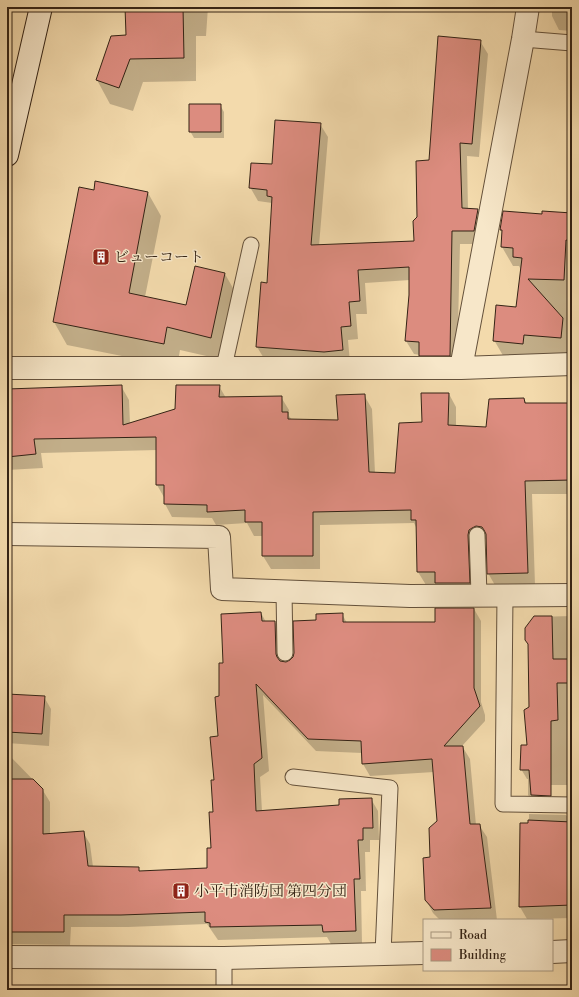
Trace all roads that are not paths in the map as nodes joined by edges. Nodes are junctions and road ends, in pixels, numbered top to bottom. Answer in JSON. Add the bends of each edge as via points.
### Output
{"nodes":[{"id":1,"x":42,"y":7,"type":"edge"},
{"id":2,"x":528,"y":7,"type":"edge"},
{"id":3,"x":523,"y":39,"type":"junction"},
{"id":4,"x":572,"y":43,"type":"edge"},
{"id":5,"x":7,"y":155,"type":"edge"},
{"id":6,"x":251,"y":245,"type":"dead end"},
{"id":7,"x":572,"y":364,"type":"edge"},
{"id":8,"x":224,"y":367,"type":"junction"},
{"id":9,"x":7,"y":368,"type":"edge"},
{"id":10,"x":461,"y":368,"type":"junction"},
{"id":11,"x":7,"y":534,"type":"edge"},
{"id":12,"x":477,"y":535,"type":"dead end"},
{"id":13,"x":284,"y":591,"type":"junction"},
{"id":14,"x":479,"y":595,"type":"junction"},
{"id":15,"x":505,"y":595,"type":"junction"},
{"id":16,"x":572,"y":596,"type":"edge"},
{"id":17,"x":285,"y":653,"type":"dead end"},
{"id":18,"x":293,"y":777,"type":"dead end"},
{"id":19,"x":572,"y":805,"type":"edge"},
{"id":20,"x":572,"y":951,"type":"edge"},
{"id":21,"x":553,"y":952,"type":"edge"},
{"id":22,"x":383,"y":954,"type":"junction"},
{"id":23,"x":423,"y":954,"type":"edge"},
{"id":24,"x":7,"y":958,"type":"edge"},
{"id":25,"x":224,"y":958,"type":"junction"},
{"id":26,"x":224,"y":990,"type":"edge"}],
"edges":[{"from":1,"to":5,"type":"street"},
{"from":2,"to":3,"type":"street"},
{"from":3,"to":4,"type":"lane"},
{"from":3,"to":10,"type":"street"},
{"from":6,"to":8,"type":"lane"},
{"from":7,"to":10,"type":"street"},
{"from":8,"to":9,"type":"street"},
{"from":8,"to":10,"type":"street"},
{"from":11,"to":13,"type":"street","via":[[219,536],[222,589]]},
{"from":12,"to":14,"type":"lane"},
{"from":13,"to":14,"type":"street","via":[[410,596]]},
{"from":13,"to":17,"type":"lane"},
{"from":14,"to":15,"type":"street"},
{"from":15,"to":16,"type":"street"},
{"from":15,"to":19,"type":"lane","via":[[503,804]]},
{"from":18,"to":22,"type":"lane","via":[[390,788]]},
{"from":20,"to":21,"type":"street"},
{"from":22,"to":23,"type":"street"},
{"from":22,"to":25,"type":"street"},
{"from":24,"to":25,"type":"street"},
{"from":25,"to":26,"type":"lane"}]}
